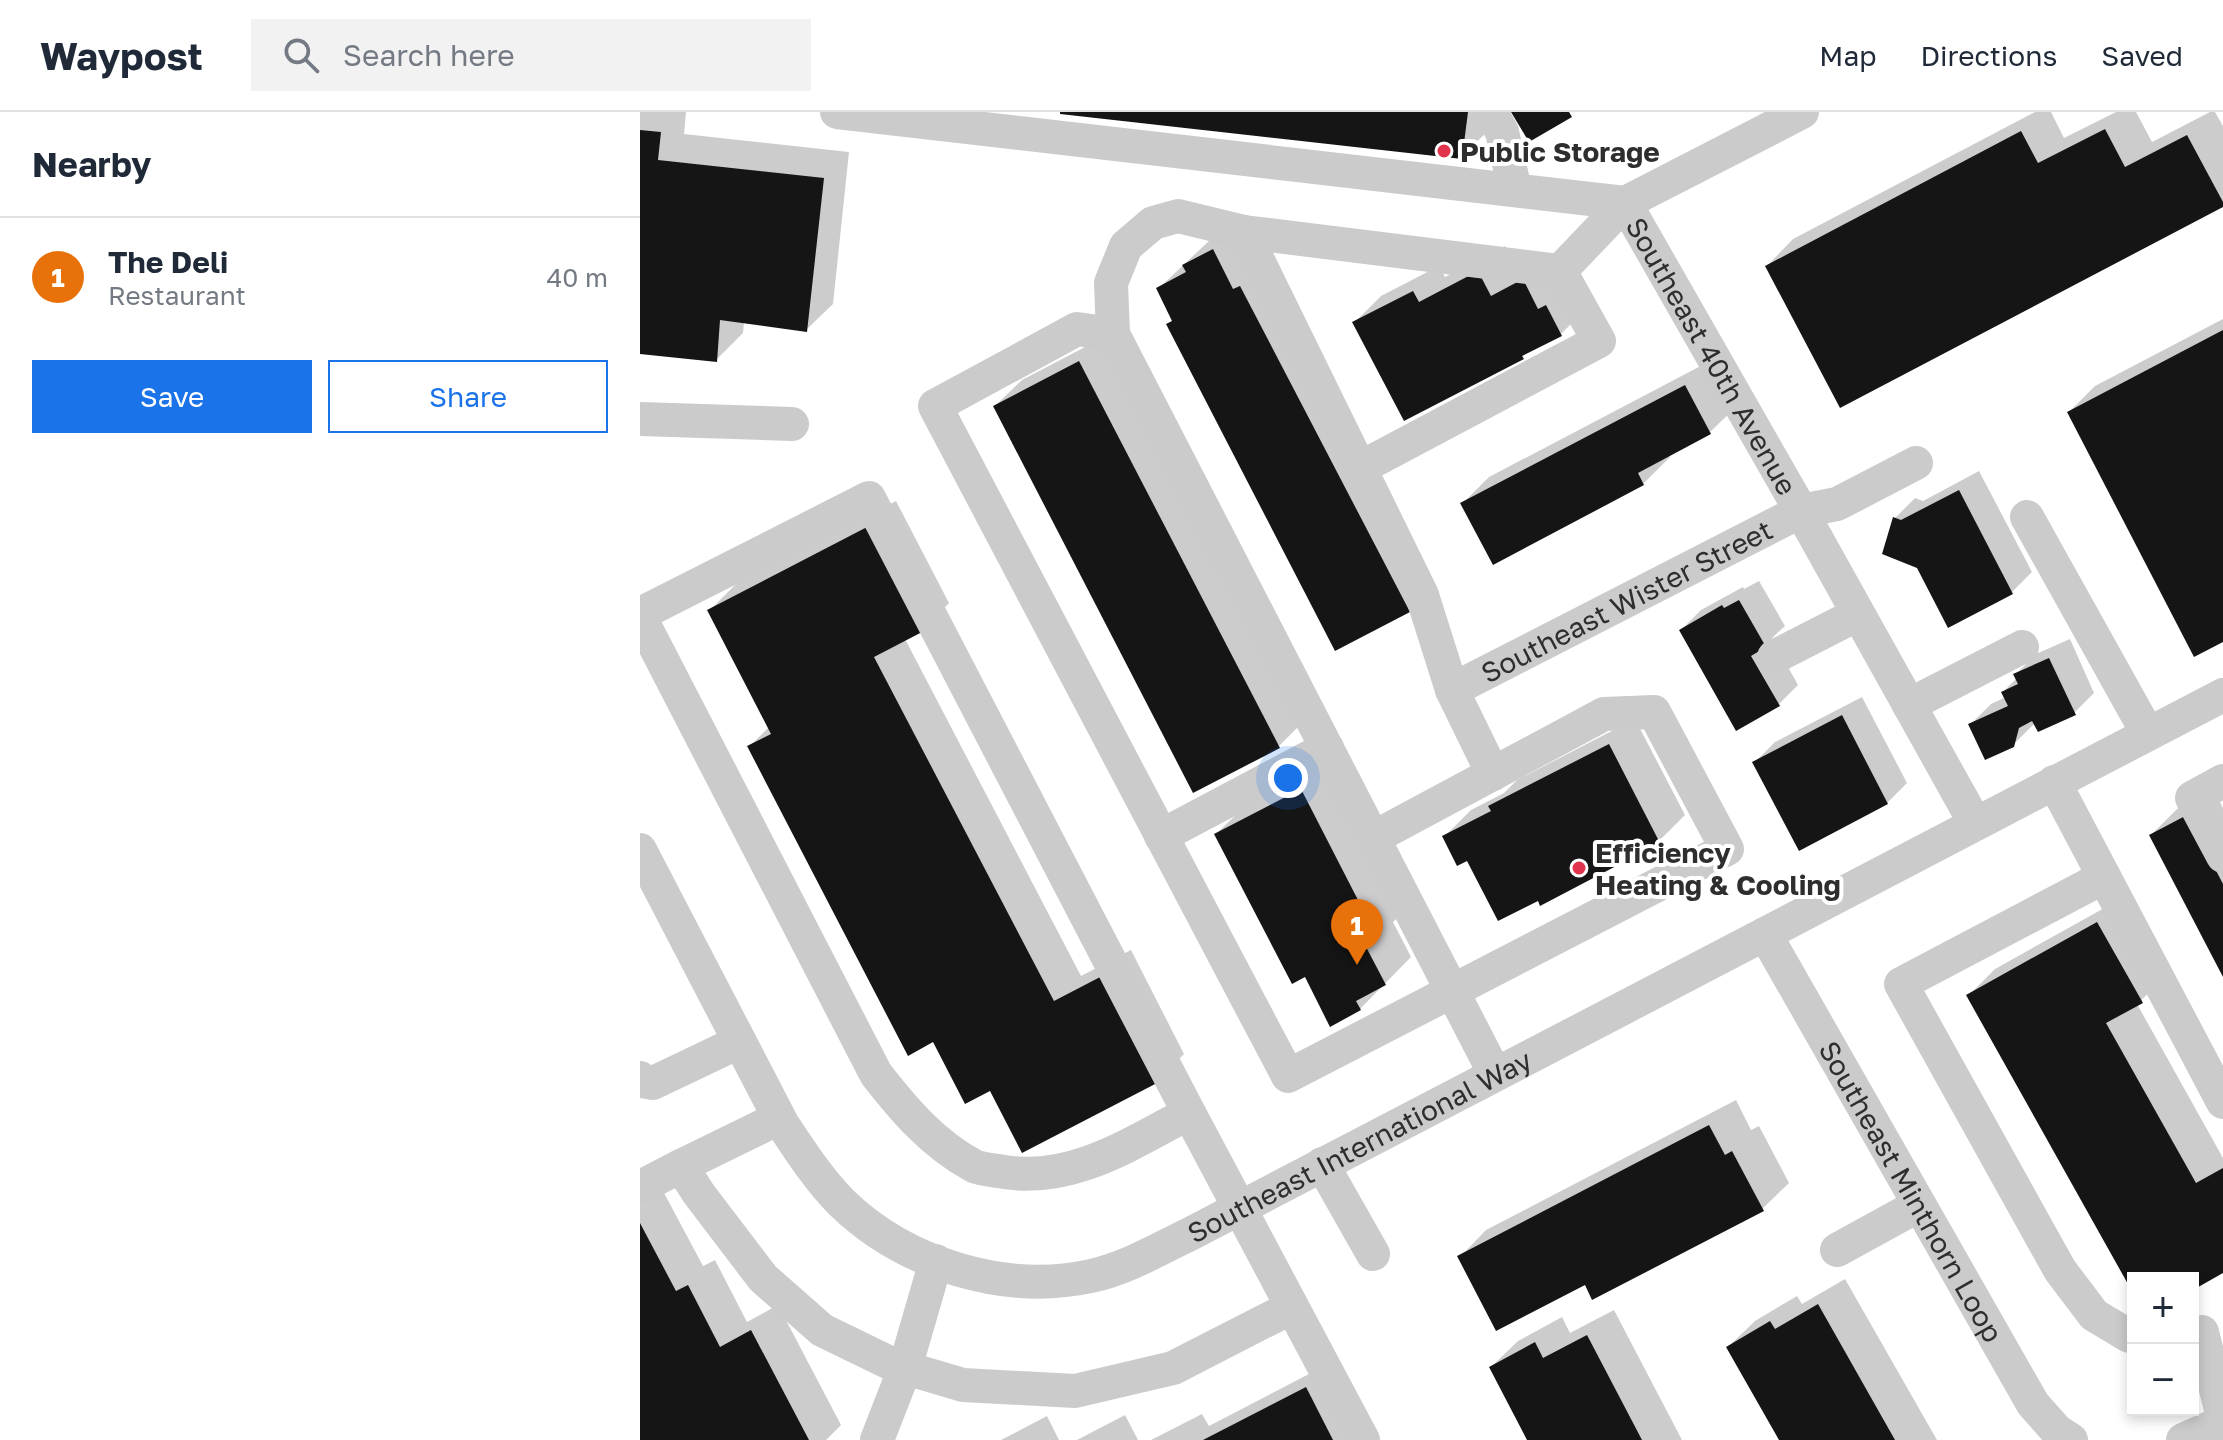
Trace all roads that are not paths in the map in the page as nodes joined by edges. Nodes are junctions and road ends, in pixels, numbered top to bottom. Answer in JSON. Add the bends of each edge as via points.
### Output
{"nodes":[{"id":1,"x":837,"y":112,"type":"edge"},
{"id":2,"x":1491,"y":112,"type":"edge"},
{"id":3,"x":1802,"y":112,"type":"edge"},
{"id":4,"x":1515,"y":190,"type":"junction"},
{"id":5,"x":1625,"y":203,"type":"junction"},
{"id":6,"x":1244,"y":232,"type":"junction"},
{"id":7,"x":1560,"y":271,"type":"junction"},
{"id":8,"x":1113,"y":334,"type":"junction"},
{"id":9,"x":640,"y":419,"type":"edge"},
{"id":10,"x":792,"y":424,"type":"dead end"},
{"id":11,"x":1916,"y":463,"type":"dead end"},
{"id":12,"x":1360,"y":468,"type":"junction"},
{"id":13,"x":1801,"y":511,"type":"junction"},
{"id":14,"x":2027,"y":517,"type":"dead end"},
{"id":15,"x":1858,"y":614,"type":"junction"},
{"id":16,"x":640,"y":616,"type":"edge"},
{"id":17,"x":2022,"y":647,"type":"dead end"},
{"id":18,"x":1774,"y":657,"type":"dead end"},
{"id":19,"x":1452,"y":690,"type":"junction"},
{"id":20,"x":2223,"y":695,"type":"edge"},
{"id":21,"x":1909,"y":705,"type":"junction"},
{"id":22,"x":2148,"y":734,"type":"junction"},
{"id":23,"x":1327,"y":748,"type":"junction"},
{"id":24,"x":1493,"y":774,"type":"junction"},
{"id":25,"x":2223,"y":781,"type":"edge"},
{"id":26,"x":2054,"y":782,"type":"junction"},
{"id":27,"x":1975,"y":823,"type":"junction"},
{"id":28,"x":1161,"y":836,"type":"junction"},
{"id":29,"x":1373,"y":838,"type":"junction"},
{"id":30,"x":641,"y":854,"type":"edge"},
{"id":31,"x":2223,"y":856,"type":"edge"},
{"id":32,"x":2104,"y":877,"type":"junction"},
{"id":33,"x":1765,"y":934,"type":"junction"},
{"id":34,"x":1453,"y":992,"type":"junction"},
{"id":35,"x":739,"y":1042,"type":"junction"},
{"id":36,"x":1495,"y":1074,"type":"junction"},
{"id":37,"x":640,"y":1078,"type":"edge"},
{"id":38,"x":2223,"y":1102,"type":"edge"},
{"id":39,"x":1189,"y":1113,"type":"junction"},
{"id":40,"x":779,"y":1118,"type":"junction"},
{"id":41,"x":1322,"y":1164,"type":"junction"},
{"id":42,"x":681,"y":1166,"type":"junction"},
{"id":43,"x":640,"y":1187,"type":"edge"},
{"id":44,"x":1919,"y":1205,"type":"junction"},
{"id":45,"x":1239,"y":1209,"type":"junction"},
{"id":46,"x":1837,"y":1250,"type":"dead end"},
{"id":47,"x":1373,"y":1254,"type":"dead end"},
{"id":48,"x":936,"y":1261,"type":"junction"},
{"id":49,"x":1292,"y":1307,"type":"junction"},
{"id":50,"x":2206,"y":1328,"type":"edge"},
{"id":51,"x":2127,"y":1335,"type":"edge"},
{"id":52,"x":905,"y":1368,"type":"junction"},
{"id":53,"x":2223,"y":1420,"type":"edge"},
{"id":54,"x":877,"y":1440,"type":"edge"},
{"id":55,"x":1363,"y":1440,"type":"edge"},
{"id":56,"x":2071,"y":1440,"type":"edge"},
{"id":57,"x":2183,"y":1440,"type":"edge"}],
"edges":[{"from":1,"to":4,"type":"street","name":"Southeast 40th Avenue"},
{"from":2,"to":4,"type":"street","via":[[1502,132]]},
{"from":3,"to":5,"type":"street"},
{"from":4,"to":5,"type":"street","name":"Southeast 40th Avenue"},
{"from":5,"to":7,"type":"street"},
{"from":5,"to":13,"type":"street","name":"Southeast 40th Avenue"},
{"from":6,"to":7,"type":"street"},
{"from":6,"to":8,"type":"street","via":[[1178,216],[1153,223],[1126,246],[1111,283]]},
{"from":6,"to":12,"type":"street"},
{"from":7,"to":12,"type":"street","via":[[1599,341]]},
{"from":8,"to":23,"type":"street"},
{"from":8,"to":28,"type":"street","via":[[1077,329],[935,406]]},
{"from":9,"to":10,"type":"street"},
{"from":11,"to":13,"type":"street","name":"Southeast Wister Street","via":[[1837,504]]},
{"from":12,"to":19,"type":"street","via":[[1422,595]]},
{"from":13,"to":15,"type":"street","name":"Southeast 40th Avenue"},
{"from":13,"to":19,"type":"street","name":"Southeast Wister Street"},
{"from":14,"to":22,"type":"street"},
{"from":15,"to":18,"type":"street"},
{"from":15,"to":21,"type":"street","name":"Southeast 40th Avenue"},
{"from":16,"to":39,"type":"street","via":[[876,1074],[932,1138],[977,1168],[1019,1174],[1064,1170],[1110,1155]]},
{"from":16,"to":39,"type":"street","via":[[869,498]]},
{"from":17,"to":21,"type":"street"},
{"from":19,"to":24,"type":"street"},
{"from":20,"to":22,"type":"street","name":"Southeast International Way"},
{"from":21,"to":27,"type":"street","name":"Southeast 40th Avenue"},
{"from":22,"to":26,"type":"street","name":"Southeast International Way"},
{"from":23,"to":28,"type":"street"},
{"from":23,"to":29,"type":"street"},
{"from":24,"to":29,"type":"street"},
{"from":24,"to":34,"type":"street","via":[[1604,714],[1654,712],[1727,849]]},
{"from":25,"to":31,"type":"street","via":[[2192,798]]},
{"from":26,"to":27,"type":"street","name":"Southeast International Way"},
{"from":26,"to":32,"type":"street"},
{"from":27,"to":33,"type":"street","name":"Southeast International Way"},
{"from":28,"to":34,"type":"street","via":[[1288,1076]]},
{"from":29,"to":34,"type":"street"},
{"from":30,"to":35,"type":"street","name":"Southeast International Way"},
{"from":32,"to":38,"type":"street"},
{"from":32,"to":51,"type":"street","via":[[1901,984],[2060,1270],[2094,1315]]},
{"from":33,"to":36,"type":"street","name":"Southeast International Way"},
{"from":33,"to":44,"type":"street","name":"Southeast Minthorn Loop"},
{"from":34,"to":36,"type":"street"},
{"from":35,"to":37,"type":"street","via":[[653,1083]]},
{"from":35,"to":40,"type":"street","name":"Southeast International Way"},
{"from":36,"to":41,"type":"street","name":"Southeast International Way"},
{"from":39,"to":45,"type":"street"},
{"from":40,"to":42,"type":"street"},
{"from":40,"to":48,"type":"street","name":"Southeast International Way","via":[[841,1202],[876,1231]]},
{"from":41,"to":45,"type":"street","name":"Southeast International Way"},
{"from":41,"to":47,"type":"street"},
{"from":42,"to":43,"type":"street"},
{"from":42,"to":52,"type":"street","via":[[763,1278],[822,1330]]},
{"from":44,"to":46,"type":"street"},
{"from":44,"to":56,"type":"street","name":"Southeast Minthorn Loop","via":[[2033,1404]]},
{"from":45,"to":48,"type":"street","name":"Southeast International Way","via":[[1142,1258],[1088,1277],[1007,1280]]},
{"from":45,"to":49,"type":"street"},
{"from":48,"to":52,"type":"street"},
{"from":49,"to":52,"type":"street","via":[[1173,1368],[1075,1391],[963,1385]]},
{"from":49,"to":55,"type":"street"},
{"from":50,"to":53,"type":"street"},
{"from":52,"to":54,"type":"street"},
{"from":53,"to":57,"type":"street"}]}
